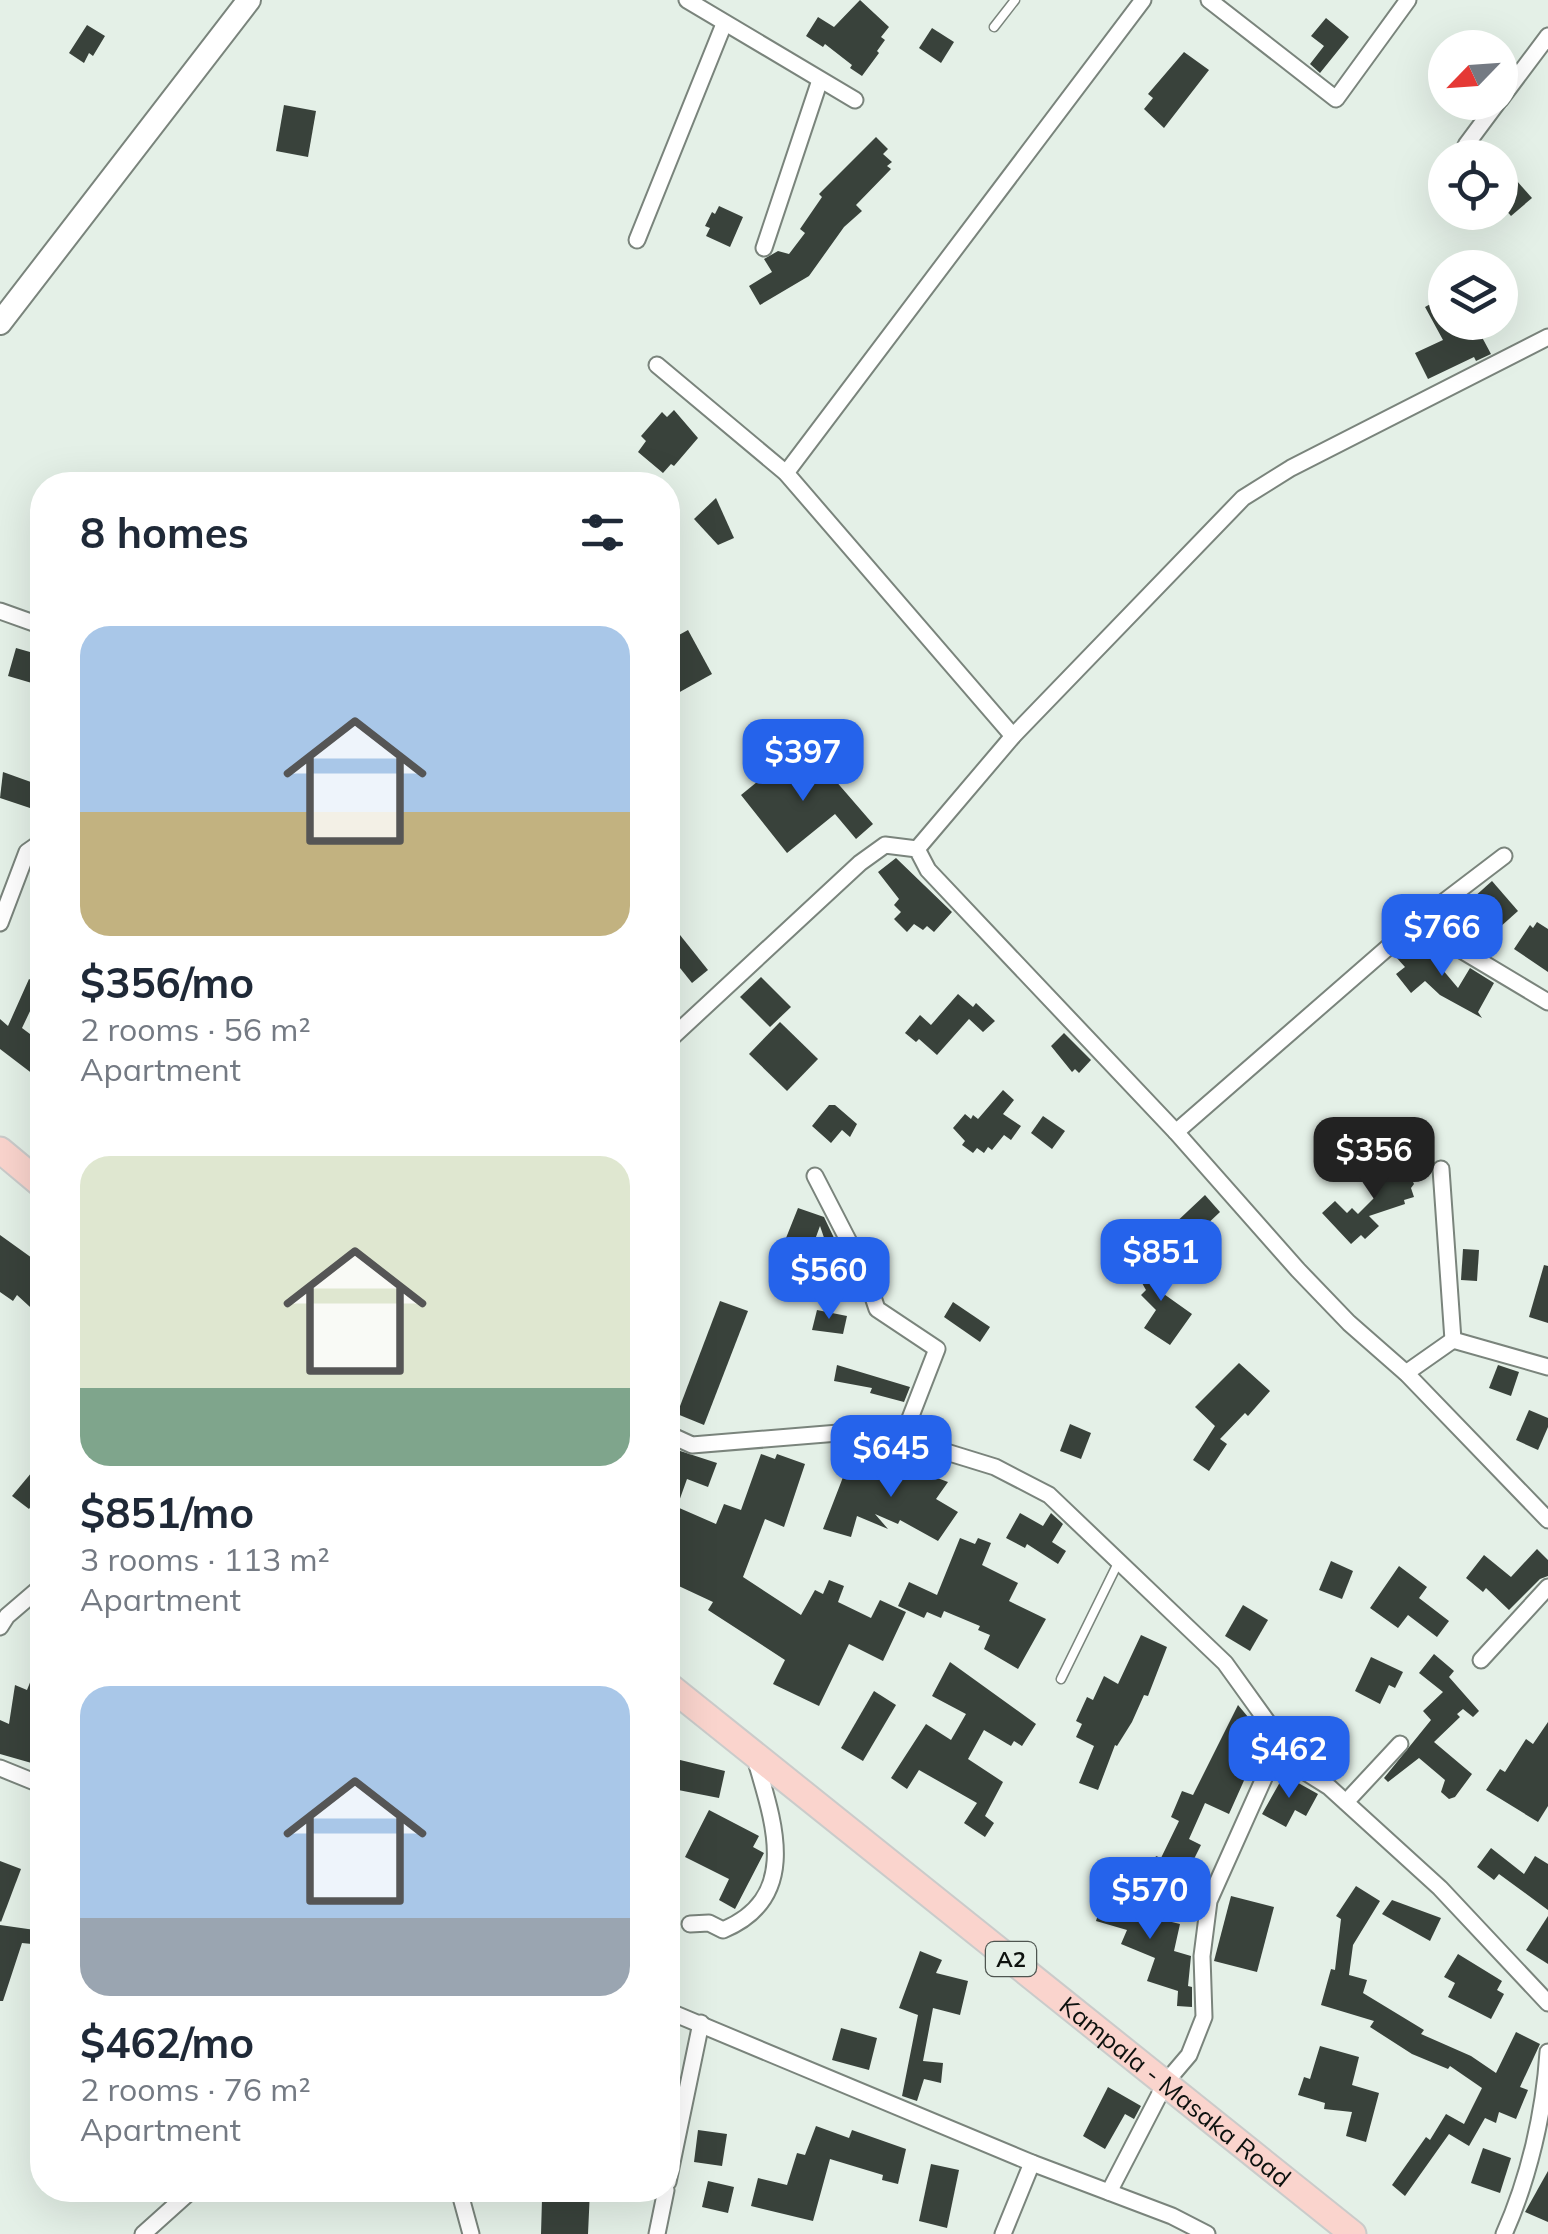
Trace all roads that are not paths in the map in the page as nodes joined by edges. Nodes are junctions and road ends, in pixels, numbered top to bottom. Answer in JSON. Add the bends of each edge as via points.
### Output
{"nodes":[{"id":1,"x":248,"y":0,"type":"edge"},
{"id":2,"x":688,"y":0,"type":"edge"},
{"id":3,"x":1015,"y":0,"type":"edge"},
{"id":4,"x":1143,"y":0,"type":"edge"},
{"id":5,"x":1209,"y":0,"type":"edge"},
{"id":6,"x":1408,"y":0,"type":"edge"},
{"id":7,"x":724,"y":24,"type":"junction"},
{"id":8,"x":994,"y":27,"type":"dead end"},
{"id":9,"x":1548,"y":36,"type":"edge"},
{"id":10,"x":1518,"y":76,"type":"edge"},
{"id":11,"x":820,"y":80,"type":"junction"},
{"id":12,"x":855,"y":100,"type":"dead end"},
{"id":13,"x":637,"y":240,"type":"dead end"},
{"id":14,"x":764,"y":248,"type":"dead end"},
{"id":15,"x":0,"y":323,"type":"edge"},
{"id":16,"x":1548,"y":337,"type":"edge"},
{"id":17,"x":656,"y":365,"type":"dead end"},
{"id":18,"x":786,"y":473,"type":"junction"},
{"id":19,"x":0,"y":611,"type":"edge"},
{"id":20,"x":30,"y":622,"type":"edge"},
{"id":21,"x":1013,"y":736,"type":"junction"},
{"id":22,"x":30,"y":849,"type":"edge"},
{"id":23,"x":917,"y":849,"type":"junction"},
{"id":24,"x":1504,"y":856,"type":"dead end"},
{"id":25,"x":0,"y":922,"type":"edge"},
{"id":26,"x":1416,"y":923,"type":"junction"},
{"id":27,"x":1548,"y":1002,"type":"edge"},
{"id":28,"x":680,"y":1030,"type":"edge"},
{"id":29,"x":1176,"y":1132,"type":"junction"},
{"id":30,"x":0,"y":1150,"type":"edge"},
{"id":31,"x":1441,"y":1169,"type":"dead end"},
{"id":32,"x":30,"y":1175,"type":"edge"},
{"id":33,"x":815,"y":1176,"type":"dead end"},
{"id":34,"x":1454,"y":1340,"type":"junction"},
{"id":35,"x":1548,"y":1368,"type":"edge"},
{"id":36,"x":1406,"y":1373,"type":"junction"},
{"id":37,"x":902,"y":1439,"type":"junction"},
{"id":38,"x":680,"y":1440,"type":"edge"},
{"id":39,"x":1548,"y":1520,"type":"edge"},
{"id":40,"x":1118,"y":1562,"type":"junction"},
{"id":41,"x":1548,"y":1587,"type":"edge"},
{"id":42,"x":30,"y":1596,"type":"edge"},
{"id":43,"x":0,"y":1627,"type":"edge"},
{"id":44,"x":1481,"y":1660,"type":"dead end"},
{"id":45,"x":1061,"y":1679,"type":"dead end"},
{"id":46,"x":680,"y":1695,"type":"edge"},
{"id":47,"x":1282,"y":1738,"type":"junction"},
{"id":48,"x":1400,"y":1744,"type":"dead end"},
{"id":49,"x":754,"y":1754,"type":"junction"},
{"id":50,"x":0,"y":1768,"type":"edge"},
{"id":51,"x":30,"y":1780,"type":"edge"},
{"id":52,"x":1346,"y":1802,"type":"junction"},
{"id":53,"x":690,"y":1924,"type":"dead end"},
{"id":54,"x":1548,"y":2003,"type":"edge"},
{"id":55,"x":680,"y":2015,"type":"edge"},
{"id":56,"x":701,"y":2023,"type":"junction"},
{"id":57,"x":1548,"y":2052,"type":"edge"},
{"id":58,"x":1166,"y":2082,"type":"junction"},
{"id":59,"x":680,"y":2124,"type":"edge"},
{"id":60,"x":1032,"y":2163,"type":"junction"},
{"id":61,"x":1109,"y":2192,"type":"junction"},
{"id":62,"x":179,"y":2202,"type":"edge"},
{"id":63,"x":462,"y":2202,"type":"edge"},
{"id":64,"x":664,"y":2202,"type":"edge"},
{"id":65,"x":1172,"y":2216,"type":"junction"},
{"id":66,"x":143,"y":2234,"type":"edge"},
{"id":67,"x":472,"y":2234,"type":"edge"},
{"id":68,"x":657,"y":2234,"type":"edge"},
{"id":69,"x":1003,"y":2234,"type":"edge"},
{"id":70,"x":1163,"y":2234,"type":"edge"},
{"id":71,"x":1207,"y":2234,"type":"edge"},
{"id":72,"x":1353,"y":2234,"type":"edge"},
{"id":73,"x":1504,"y":2234,"type":"edge"}],
"edges":[{"from":1,"to":15,"type":"street"},
{"from":2,"to":7,"type":"street"},
{"from":3,"to":8,"type":"lane"},
{"from":4,"to":18,"type":"street"},
{"from":5,"to":6,"type":"street","via":[[1336,98]]},
{"from":7,"to":11,"type":"street"},
{"from":7,"to":13,"type":"street"},
{"from":9,"to":10,"type":"street"},
{"from":11,"to":12,"type":"street"},
{"from":11,"to":14,"type":"street"},
{"from":16,"to":21,"type":"street","via":[[1243,498]]},
{"from":17,"to":18,"type":"street"},
{"from":18,"to":21,"type":"street"},
{"from":19,"to":20,"type":"street"},
{"from":21,"to":23,"type":"street"},
{"from":22,"to":25,"type":"street"},
{"from":23,"to":28,"type":"street","via":[[885,845],[860,863]]},
{"from":23,"to":29,"type":"street","via":[[928,870]]},
{"from":24,"to":26,"type":"street"},
{"from":26,"to":27,"type":"street"},
{"from":26,"to":29,"type":"street"},
{"from":29,"to":36,"type":"street","via":[[1298,1270]]},
{"from":30,"to":32,"type":"main road"},
{"from":31,"to":34,"type":"street"},
{"from":33,"to":37,"type":"street","via":[[877,1308],[937,1350]]},
{"from":34,"to":35,"type":"street"},
{"from":34,"to":36,"type":"street"},
{"from":36,"to":39,"type":"street"},
{"from":37,"to":38,"type":"street","via":[[875,1430],[692,1445]]},
{"from":37,"to":40,"type":"street","via":[[995,1467],[1049,1495]]},
{"from":40,"to":45,"type":"lane"},
{"from":40,"to":47,"type":"street","via":[[1225,1663]]},
{"from":41,"to":44,"type":"street"},
{"from":42,"to":43,"type":"street"},
{"from":46,"to":49,"type":"main road","name":"Kampala - Masaka Road","number":"A2"},
{"from":47,"to":52,"type":"street","via":[[1302,1770]]},
{"from":47,"to":58,"type":"street","via":[[1209,1902],[1204,2017],[1189,2054]]},
{"from":48,"to":52,"type":"street"},
{"from":49,"to":53,"type":"street","via":[[776,1829],[778,1860],[765,1897],[739,1924],[723,1930]]},
{"from":49,"to":58,"type":"main road","name":"Kampala - Masaka Road","number":"A2"},
{"from":50,"to":51,"type":"street"},
{"from":52,"to":54,"type":"street","via":[[1440,1888]]},
{"from":55,"to":56,"type":"street"},
{"from":56,"to":59,"type":"street"},
{"from":56,"to":60,"type":"street"},
{"from":57,"to":73,"type":"street","via":[[1546,2092]]},
{"from":58,"to":61,"type":"street"},
{"from":58,"to":72,"type":"main road","name":"Kampala - Masaka Road","number":"A2"},
{"from":60,"to":61,"type":"street"},
{"from":60,"to":69,"type":"street"},
{"from":61,"to":65,"type":"street"},
{"from":62,"to":66,"type":"street"},
{"from":63,"to":67,"type":"street"},
{"from":64,"to":68,"type":"street"},
{"from":65,"to":70,"type":"street"},
{"from":65,"to":71,"type":"street"}]}
